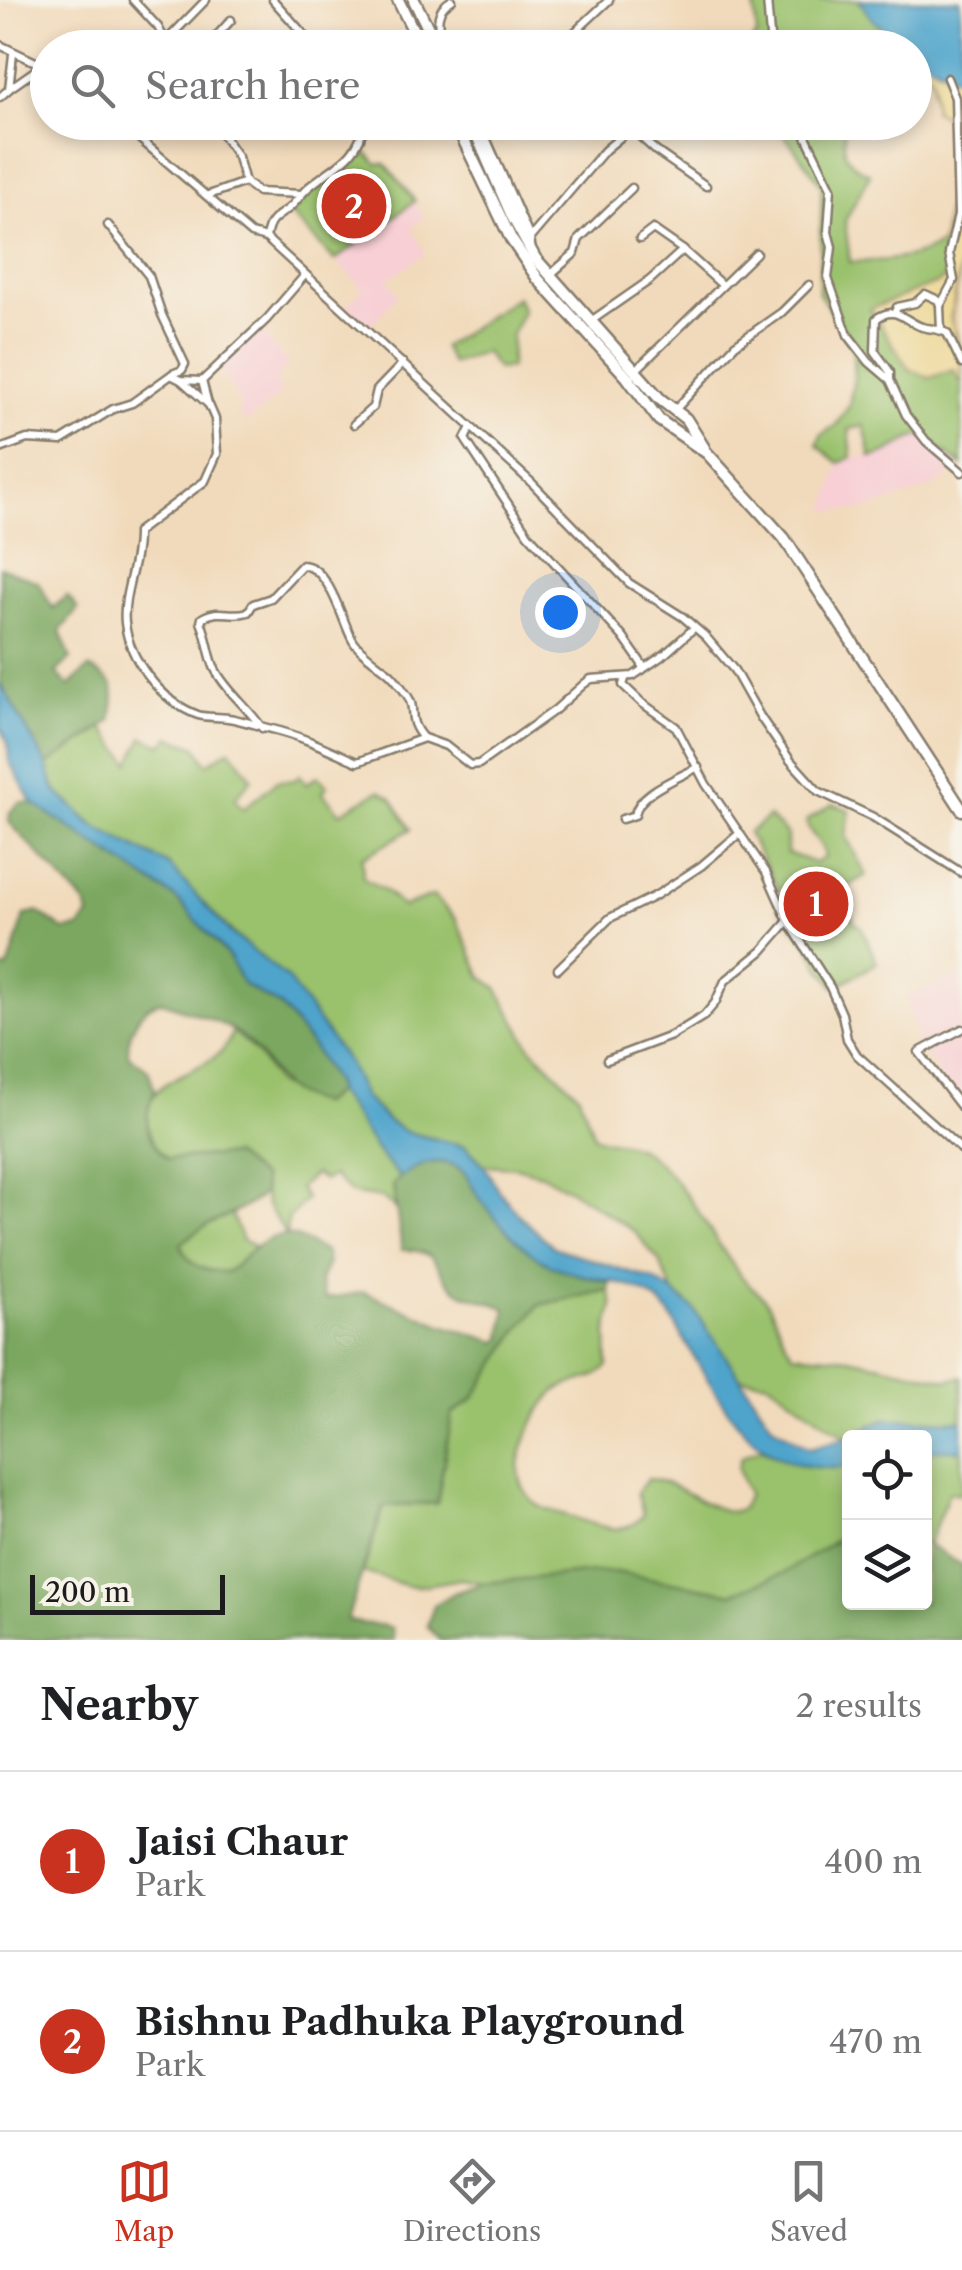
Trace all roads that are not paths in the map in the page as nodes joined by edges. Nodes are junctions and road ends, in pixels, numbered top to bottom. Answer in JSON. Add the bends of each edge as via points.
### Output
{"nodes":[{"id":1,"x":134,"y":0,"type":"edge"},
{"id":2,"x":206,"y":0,"type":"edge"},
{"id":3,"x":273,"y":0,"type":"edge"},
{"id":4,"x":398,"y":0,"type":"edge"},
{"id":5,"x":414,"y":0,"type":"edge"},
{"id":6,"x":452,"y":0,"type":"edge"},
{"id":7,"x":608,"y":0,"type":"edge"},
{"id":8,"x":768,"y":0,"type":"edge"},
{"id":9,"x":230,"y":20,"type":"dead end"},
{"id":10,"x":157,"y":30,"type":"edge"},
{"id":11,"x":180,"y":30,"type":"edge"},
{"id":12,"x":221,"y":30,"type":"edge"},
{"id":13,"x":300,"y":30,"type":"edge"},
{"id":14,"x":413,"y":30,"type":"edge"},
{"id":15,"x":430,"y":30,"type":"edge"},
{"id":16,"x":438,"y":30,"type":"edge"},
{"id":17,"x":577,"y":30,"type":"edge"},
{"id":18,"x":770,"y":30,"type":"edge"},
{"id":19,"x":0,"y":45,"type":"edge"},
{"id":20,"x":13,"y":54,"type":"junction"},
{"id":21,"x":30,"y":60,"type":"edge"},
{"id":22,"x":30,"y":76,"type":"edge"},
{"id":23,"x":947,"y":78,"type":"dead end"},
{"id":24,"x":9,"y":89,"type":"junction"},
{"id":25,"x":0,"y":96,"type":"edge"},
{"id":26,"x":142,"y":140,"type":"edge"},
{"id":27,"x":227,"y":140,"type":"edge"},
{"id":28,"x":358,"y":140,"type":"edge"},
{"id":29,"x":464,"y":140,"type":"edge"},
{"id":30,"x":479,"y":140,"type":"edge"},
{"id":31,"x":487,"y":140,"type":"edge"},
{"id":32,"x":613,"y":140,"type":"edge"},
{"id":33,"x":645,"y":140,"type":"edge"},
{"id":34,"x":808,"y":140,"type":"edge"},
{"id":35,"x":245,"y":182,"type":"junction"},
{"id":36,"x":706,"y":186,"type":"dead end"},
{"id":37,"x":632,"y":188,"type":"dead end"},
{"id":38,"x":301,"y":194,"type":"junction"},
{"id":39,"x":208,"y":195,"type":"junction"},
{"id":40,"x":108,"y":225,"type":"dead end"},
{"id":41,"x":266,"y":238,"type":"junction"},
{"id":42,"x":530,"y":238,"type":"junction"},
{"id":43,"x":640,"y":239,"type":"dead end"},
{"id":44,"x":683,"y":250,"type":"junction"},
{"id":45,"x":531,"y":251,"type":"junction"},
{"id":46,"x":756,"y":254,"type":"dead end"},
{"id":47,"x":304,"y":276,"type":"junction"},
{"id":48,"x":549,"y":276,"type":"junction"},
{"id":49,"x":722,"y":285,"type":"junction"},
{"id":50,"x":809,"y":285,"type":"dead end"},
{"id":51,"x":940,"y":306,"type":"junction"},
{"id":52,"x":895,"y":312,"type":"junction"},
{"id":53,"x":590,"y":321,"type":"junction"},
{"id":54,"x":942,"y":330,"type":"junction"},
{"id":55,"x":403,"y":363,"type":"junction"},
{"id":56,"x":962,"y":364,"type":"edge"},
{"id":57,"x":635,"y":371,"type":"junction"},
{"id":58,"x":170,"y":375,"type":"junction"},
{"id":59,"x":181,"y":380,"type":"junction"},
{"id":60,"x":890,"y":380,"type":"junction"},
{"id":61,"x":202,"y":381,"type":"junction"},
{"id":62,"x":209,"y":405,"type":"junction"},
{"id":63,"x":675,"y":410,"type":"junction"},
{"id":64,"x":354,"y":424,"type":"dead end"},
{"id":65,"x":471,"y":426,"type":"junction"},
{"id":66,"x":0,"y":449,"type":"edge"},
{"id":67,"x":707,"y":453,"type":"junction"},
{"id":68,"x":962,"y":472,"type":"edge"},
{"id":69,"x":694,"y":628,"type":"junction"},
{"id":70,"x":642,"y":670,"type":"junction"},
{"id":71,"x":625,"y":679,"type":"junction"},
{"id":72,"x":262,"y":728,"type":"junction"},
{"id":73,"x":424,"y":738,"type":"junction"},
{"id":74,"x":698,"y":767,"type":"junction"},
{"id":75,"x":962,"y":810,"type":"edge"},
{"id":76,"x":622,"y":819,"type":"dead end"},
{"id":77,"x":740,"y":832,"type":"junction"},
{"id":78,"x":962,"y":873,"type":"edge"},
{"id":79,"x":788,"y":921,"type":"junction"},
{"id":80,"x":558,"y":969,"type":"dead end"},
{"id":81,"x":962,"y":1029,"type":"edge"},
{"id":82,"x":607,"y":1060,"type":"dead end"},
{"id":83,"x":962,"y":1108,"type":"edge"},
{"id":84,"x":962,"y":1150,"type":"edge"}],
"edges":[{"from":1,"to":10,"type":"street"},
{"from":2,"to":11,"type":"street"},
{"from":3,"to":13,"type":"street"},
{"from":4,"to":14,"type":"highway"},
{"from":5,"to":15,"type":"highway"},
{"from":6,"to":16,"type":"street","via":[[437,15]]},
{"from":7,"to":17,"type":"street"},
{"from":8,"to":18,"type":"street"},
{"from":9,"to":12,"type":"street"},
{"from":19,"to":20,"type":"street"},
{"from":20,"to":21,"type":"street"},
{"from":20,"to":24,"type":"street"},
{"from":22,"to":24,"type":"street"},
{"from":23,"to":51,"type":"street","via":[[955,98],[958,215],[948,253],[954,280]]},
{"from":24,"to":25,"type":"street"},
{"from":26,"to":39,"type":"street"},
{"from":27,"to":35,"type":"street"},
{"from":28,"to":38,"type":"street","via":[[340,166]]},
{"from":29,"to":67,"type":"highway","via":[[538,279],[660,420]]},
{"from":30,"to":45,"type":"highway"},
{"from":31,"to":42,"type":"street"},
{"from":32,"to":42,"type":"street"},
{"from":33,"to":36,"type":"street"},
{"from":34,"to":60,"type":"street","via":[[831,188],[828,278],[838,312],[860,351]]},
{"from":35,"to":38,"type":"street","via":[[258,192]]},
{"from":35,"to":39,"type":"street"},
{"from":37,"to":48,"type":"street"},
{"from":38,"to":41,"type":"street","via":[[270,222]]},
{"from":39,"to":41,"type":"street","via":[[251,234]]},
{"from":40,"to":58,"type":"street","via":[[148,276],[185,364]]},
{"from":41,"to":47,"type":"street"},
{"from":42,"to":45,"type":"street"},
{"from":43,"to":44,"type":"street","via":[[653,229]]},
{"from":44,"to":49,"type":"street"},
{"from":44,"to":53,"type":"street"},
{"from":45,"to":48,"type":"highway"},
{"from":46,"to":49,"type":"street"},
{"from":47,"to":55,"type":"street"},
{"from":47,"to":61,"type":"street"},
{"from":48,"to":53,"type":"highway"},
{"from":49,"to":57,"type":"street"},
{"from":50,"to":63,"type":"street","via":[[735,345]]},
{"from":51,"to":52,"type":"street","via":[[925,294]]},
{"from":51,"to":54,"type":"street"},
{"from":52,"to":54,"type":"street"},
{"from":52,"to":60,"type":"street","via":[[876,319],[875,329],[874,351]]},
{"from":53,"to":57,"type":"highway"},
{"from":54,"to":56,"type":"street"},
{"from":55,"to":64,"type":"street"},
{"from":55,"to":65,"type":"street"},
{"from":57,"to":63,"type":"highway"},
{"from":58,"to":59,"type":"street"},
{"from":58,"to":66,"type":"street","via":[[61,441],[27,439]]},
{"from":59,"to":61,"type":"street"},
{"from":59,"to":62,"type":"street"},
{"from":60,"to":68,"type":"street","via":[[926,441]]},
{"from":61,"to":62,"type":"street"},
{"from":62,"to":72,"type":"street","via":[[217,440],[212,468],[136,532],[125,622],[136,661],[168,696],[195,714]]},
{"from":63,"to":67,"type":"highway"},
{"from":65,"to":69,"type":"street","via":[[629,582]]},
{"from":65,"to":70,"type":"street","via":[[465,438],[528,534],[623,637]]},
{"from":67,"to":75,"type":"highway","via":[[784,538]]},
{"from":69,"to":70,"type":"street"},
{"from":69,"to":78,"type":"street","via":[[734,670],[760,718],[818,791]]},
{"from":70,"to":71,"type":"street"},
{"from":71,"to":73,"type":"street","via":[[591,680],[479,764]]},
{"from":71,"to":74,"type":"street","via":[[642,703],[676,727]]},
{"from":72,"to":73,"type":"street","via":[[362,763]]},
{"from":72,"to":73,"type":"street","via":[[217,672],[201,622],[218,610],[248,612],[302,565],[320,572],[342,608],[352,642],[410,699],[412,726]]},
{"from":74,"to":76,"type":"street","via":[[643,798],[635,815]]},
{"from":74,"to":77,"type":"street"},
{"from":77,"to":79,"type":"street"},
{"from":77,"to":80,"type":"street","via":[[702,866],[610,918]]},
{"from":79,"to":82,"type":"street","via":[[726,981],[704,1016]]},
{"from":79,"to":84,"type":"street","via":[[830,987],[857,1055]]},
{"from":81,"to":83,"type":"street","via":[[919,1052]]}]}
